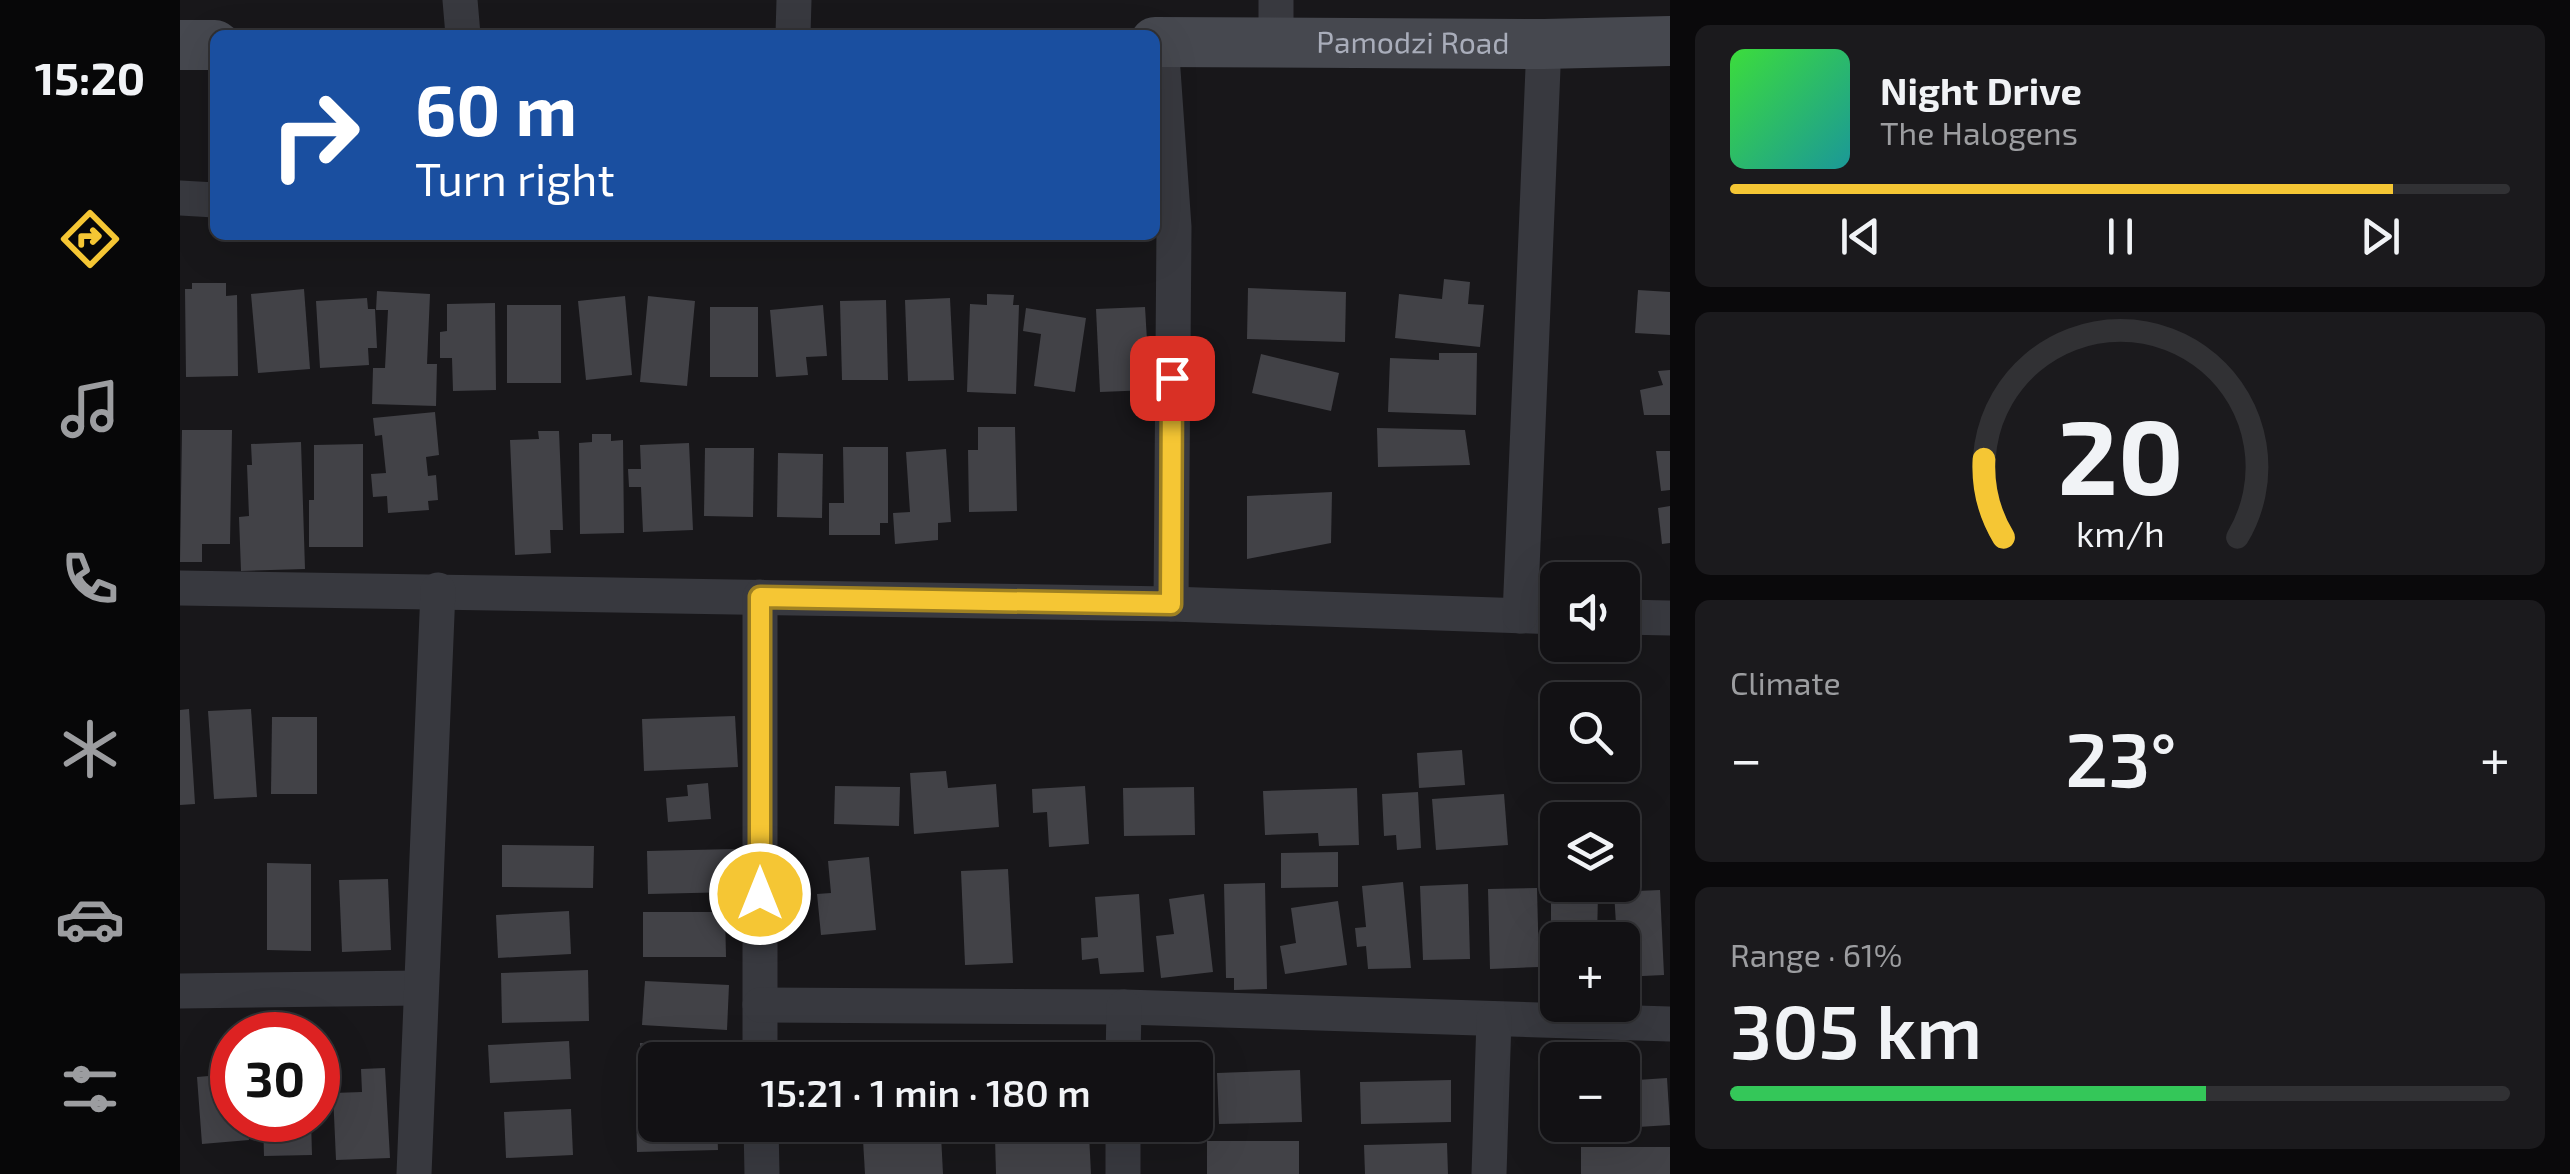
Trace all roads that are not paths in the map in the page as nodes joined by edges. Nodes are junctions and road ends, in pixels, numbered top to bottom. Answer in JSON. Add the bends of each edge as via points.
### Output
{"nodes":[{"id":1,"x":460,"y":0,"type":"edge"},
{"id":2,"x":794,"y":0,"type":"edge"},
{"id":3,"x":1276,"y":22,"type":"edge"},
{"id":4,"x":463,"y":30,"type":"edge"},
{"id":5,"x":793,"y":30,"type":"edge"},
{"id":6,"x":1670,"y":41,"type":"edge"},
{"id":7,"x":1160,"y":42,"type":"edge"},
{"id":8,"x":1544,"y":44,"type":"junction"},
{"id":9,"x":210,"y":45,"type":"edge"},
{"id":10,"x":180,"y":46,"type":"edge"},
{"id":11,"x":1160,"y":104,"type":"edge"},
{"id":12,"x":180,"y":198,"type":"edge"},
{"id":13,"x":210,"y":200,"type":"edge"},
{"id":14,"x":1164,"y":227,"type":"edge"},
{"id":15,"x":180,"y":588,"type":"edge"},
{"id":16,"x":438,"y":590,"type":"junction"},
{"id":17,"x":760,"y":597,"type":"junction"},
{"id":18,"x":1171,"y":604,"type":"junction"},
{"id":19,"x":1520,"y":616,"type":"junction"},
{"id":20,"x":1540,"y":616,"type":"edge"},
{"id":21,"x":1640,"y":617,"type":"edge"},
{"id":22,"x":1670,"y":618,"type":"edge"},
{"id":23,"x":420,"y":988,"type":"junction"},
{"id":24,"x":180,"y":992,"type":"edge"},
{"id":25,"x":760,"y":1005,"type":"junction"},
{"id":26,"x":1124,"y":1007,"type":"junction"},
{"id":27,"x":1494,"y":1019,"type":"junction"},
{"id":28,"x":1670,"y":1024,"type":"edge"},
{"id":29,"x":760,"y":1042,"type":"edge"},
{"id":30,"x":1123,"y":1042,"type":"edge"},
{"id":31,"x":761,"y":1142,"type":"edge"},
{"id":32,"x":1123,"y":1142,"type":"edge"},
{"id":33,"x":414,"y":1174,"type":"edge"},
{"id":34,"x":762,"y":1174,"type":"edge"},
{"id":35,"x":1123,"y":1174,"type":"edge"},
{"id":36,"x":1489,"y":1174,"type":"edge"}],
"edges":[{"from":1,"to":4,"type":"street"},
{"from":2,"to":5,"type":"street"},
{"from":3,"to":7,"type":"street","name":"Pamodzi Road"},
{"from":3,"to":8,"type":"street","name":"Pamodzi Road"},
{"from":6,"to":8,"type":"street","name":"Pamodzi Road"},
{"from":8,"to":19,"type":"street"},
{"from":9,"to":10,"type":"street"},
{"from":11,"to":14,"type":"street"},
{"from":12,"to":13,"type":"street"},
{"from":14,"to":18,"type":"street"},
{"from":15,"to":16,"type":"street"},
{"from":16,"to":17,"type":"street"},
{"from":16,"to":23,"type":"street"},
{"from":17,"to":18,"type":"street"},
{"from":17,"to":25,"type":"street"},
{"from":18,"to":19,"type":"street"},
{"from":19,"to":20,"type":"street"},
{"from":21,"to":22,"type":"street"},
{"from":23,"to":24,"type":"street"},
{"from":23,"to":33,"type":"street"},
{"from":25,"to":26,"type":"street"},
{"from":25,"to":29,"type":"street"},
{"from":26,"to":27,"type":"street"},
{"from":26,"to":30,"type":"street"},
{"from":27,"to":28,"type":"street"},
{"from":27,"to":36,"type":"street"},
{"from":31,"to":34,"type":"street"},
{"from":32,"to":35,"type":"street"}]}
